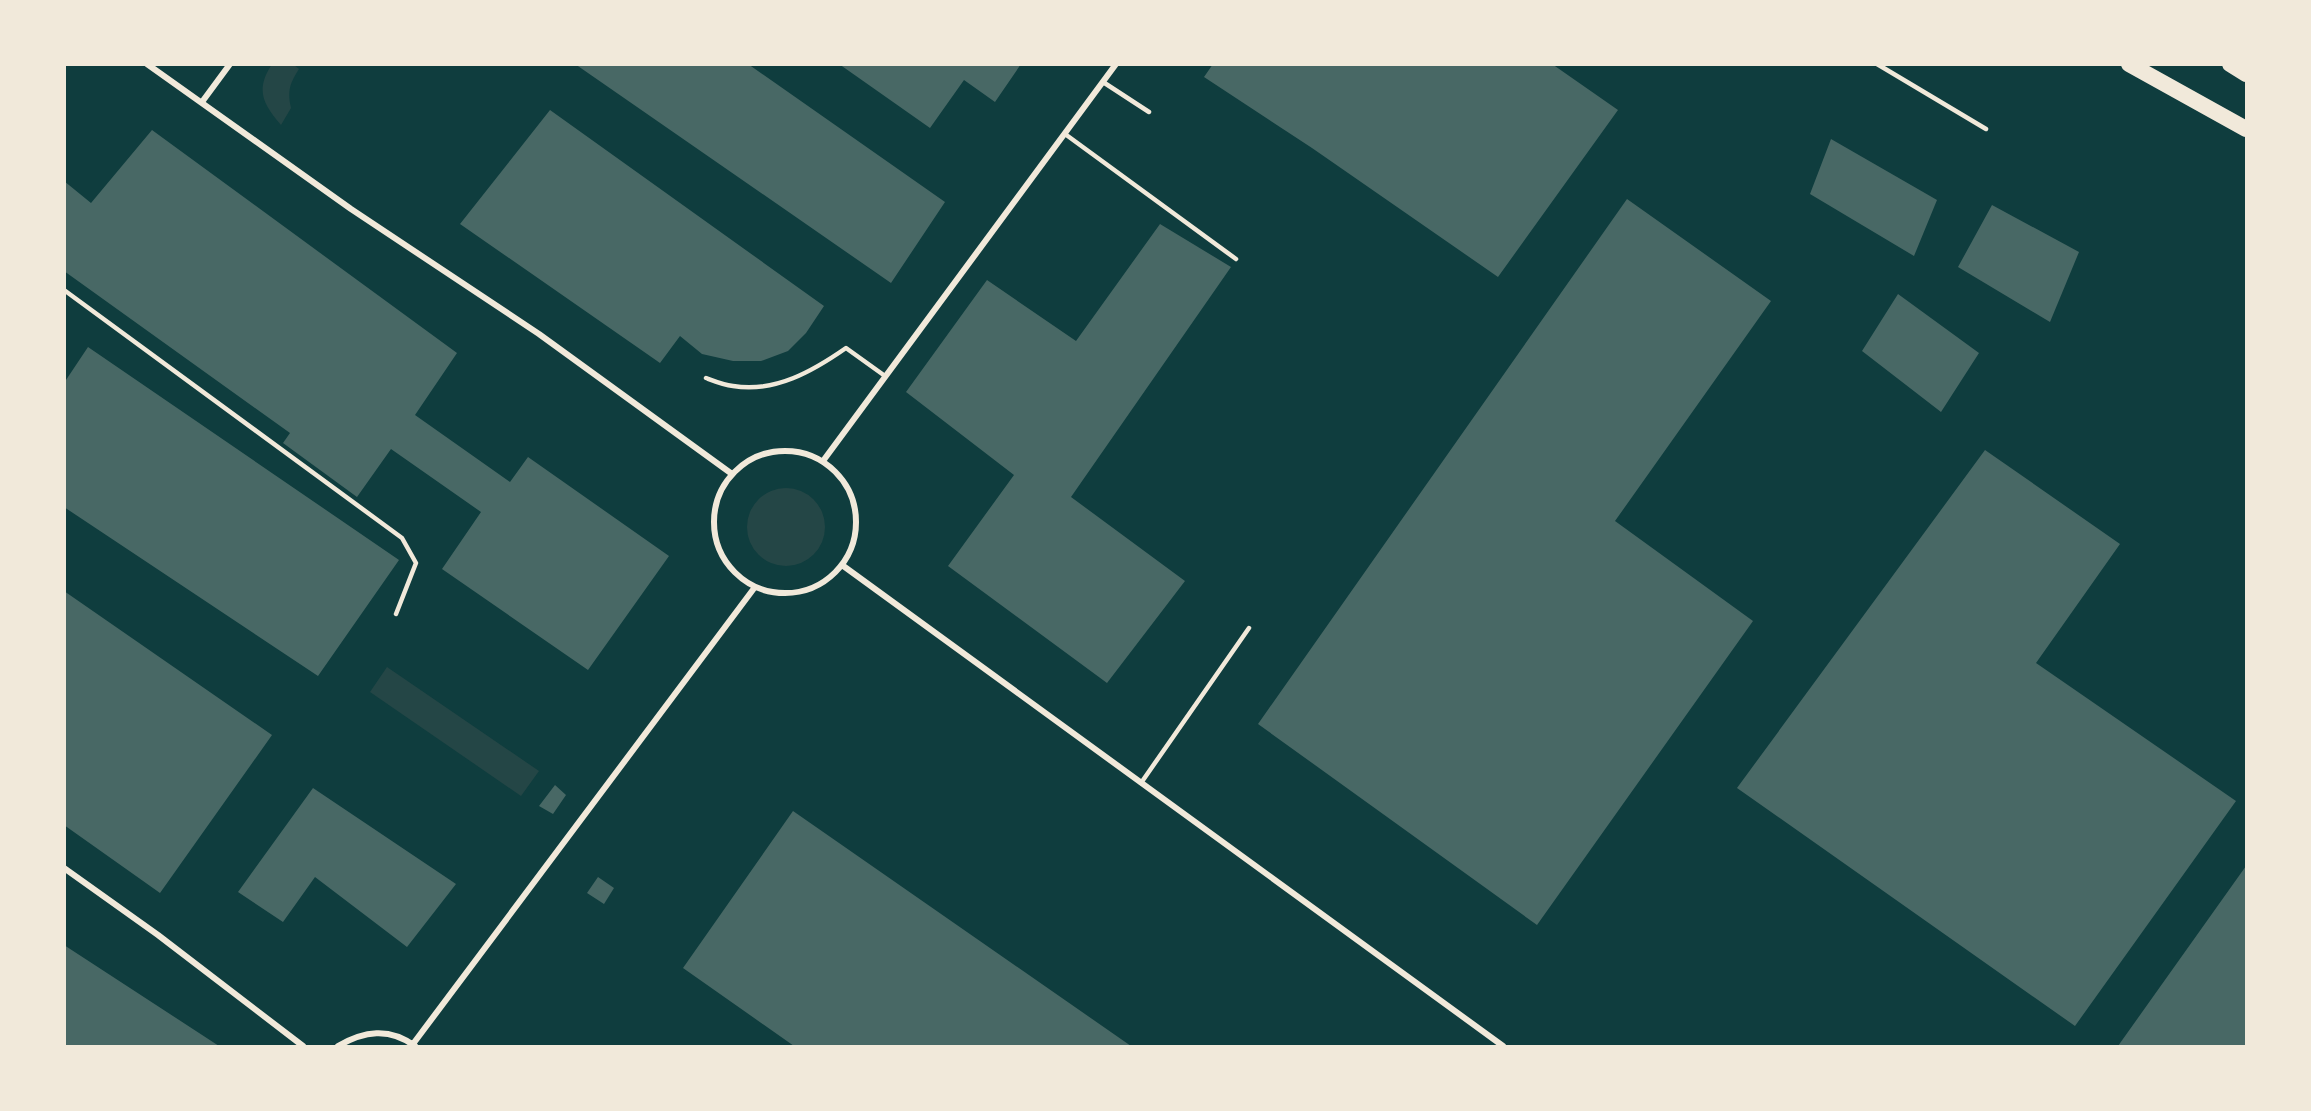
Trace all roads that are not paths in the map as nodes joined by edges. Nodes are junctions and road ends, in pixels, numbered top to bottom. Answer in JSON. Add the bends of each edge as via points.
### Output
{"nodes":[{"id":1,"x":147,"y":64,"type":"edge"},
{"id":2,"x":230,"y":64,"type":"edge"},
{"id":3,"x":1116,"y":64,"type":"edge"},
{"id":4,"x":1877,"y":64,"type":"edge"},
{"id":5,"x":2129,"y":64,"type":"edge"},
{"id":6,"x":2230,"y":64,"type":"edge"},
{"id":7,"x":2247,"y":74,"type":"edge"},
{"id":8,"x":1103,"y":82,"type":"junction"},
{"id":9,"x":202,"y":102,"type":"junction"},
{"id":10,"x":1149,"y":112,"type":"dead end"},
{"id":11,"x":1986,"y":129,"type":"dead end"},
{"id":12,"x":2247,"y":129,"type":"edge"},
{"id":13,"x":1065,"y":134,"type":"junction"},
{"id":14,"x":1236,"y":259,"type":"dead end"},
{"id":15,"x":64,"y":290,"type":"edge"},
{"id":16,"x":885,"y":376,"type":"junction"},
{"id":17,"x":706,"y":378,"type":"dead end"},
{"id":18,"x":823,"y":461,"type":"junction"},
{"id":19,"x":732,"y":474,"type":"junction"},
{"id":20,"x":842,"y":565,"type":"junction"},
{"id":21,"x":755,"y":587,"type":"junction"},
{"id":22,"x":396,"y":614,"type":"dead end"},
{"id":23,"x":1250,"y":628,"type":"dead end"},
{"id":24,"x":1141,"y":784,"type":"junction"},
{"id":25,"x":64,"y":868,"type":"edge"},
{"id":26,"x":414,"y":1045,"type":"edge"},
{"id":27,"x":303,"y":1047,"type":"edge"},
{"id":28,"x":338,"y":1047,"type":"edge"},
{"id":29,"x":1503,"y":1047,"type":"edge"}],
"edges":[{"from":1,"to":9,"type":"street"},
{"from":2,"to":9,"type":"street"},
{"from":3,"to":8,"type":"street"},
{"from":4,"to":11,"type":"lane"},
{"from":5,"to":12,"type":"highway"},
{"from":6,"to":7,"type":"highway"},
{"from":8,"to":10,"type":"lane"},
{"from":8,"to":13,"type":"street"},
{"from":9,"to":19,"type":"street","via":[[351,209],[538,334]]},
{"from":13,"to":14,"type":"lane"},
{"from":13,"to":16,"type":"street"},
{"from":15,"to":22,"type":"lane","via":[[402,538],[416,563]]},
{"from":16,"to":17,"type":"lane","via":[[846,348],[789,381],[732,387]]},
{"from":16,"to":18,"type":"street"},
{"from":18,"to":19,"type":"street","via":[[807,454],[770,452]]},
{"from":18,"to":20,"type":"street","via":[[847,487],[857,520],[853,544]]},
{"from":19,"to":21,"type":"street","via":[[714,513],[715,536],[736,575]]},
{"from":20,"to":21,"type":"street","via":[[816,587],[796,593]]},
{"from":20,"to":24,"type":"street"},
{"from":21,"to":26,"type":"street"},
{"from":23,"to":24,"type":"lane"},
{"from":24,"to":29,"type":"street"},
{"from":25,"to":27,"type":"street"},
{"from":26,"to":28,"type":"street","via":[[395,1035],[375,1032],[354,1037]]}]}
